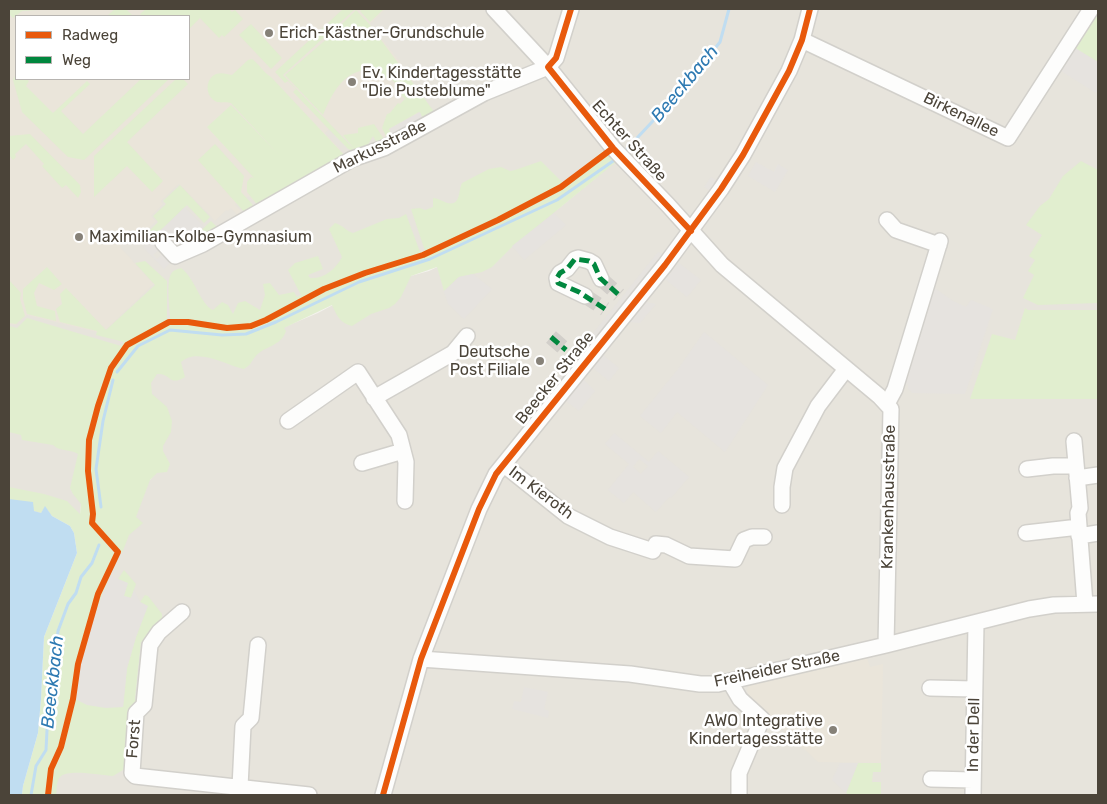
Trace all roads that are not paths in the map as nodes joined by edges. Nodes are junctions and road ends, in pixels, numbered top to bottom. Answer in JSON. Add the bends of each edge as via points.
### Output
{"nodes":[{"id":1,"x":494,"y":9,"type":"edge"},
{"id":2,"x":571,"y":9,"type":"edge"},
{"id":3,"x":810,"y":9,"type":"edge"},
{"id":4,"x":1091,"y":9,"type":"edge"},
{"id":5,"x":802,"y":40,"type":"junction"},
{"id":6,"x":548,"y":67,"type":"junction"},
{"id":7,"x":887,"y":220,"type":"dead end"},
{"id":8,"x":691,"y":231,"type":"junction"},
{"id":9,"x":163,"y":243,"type":"dead end"},
{"id":10,"x":602,"y":279,"type":"tunnel mouth"},
{"id":11,"x":586,"y":296,"type":"tunnel mouth"},
{"id":12,"x":467,"y":336,"type":"dead end"},
{"id":13,"x":846,"y":369,"type":"junction"},
{"id":14,"x":374,"y":398,"type":"junction"},
{"id":15,"x":888,"y":404,"type":"junction"},
{"id":16,"x":288,"y":421,"type":"dead end"},
{"id":17,"x":1074,"y":441,"type":"dead end"},
{"id":18,"x":403,"y":451,"type":"junction"},
{"id":19,"x":362,"y":463,"type":"dead end"},
{"id":20,"x":504,"y":464,"type":"junction"},
{"id":21,"x":1027,"y":469,"type":"dead end"},
{"id":22,"x":1077,"y":472,"type":"junction"},
{"id":23,"x":1098,"y":475,"type":"edge"},
{"id":24,"x":405,"y":501,"type":"dead end"},
{"id":25,"x":782,"y":505,"type":"dead end"},
{"id":26,"x":1079,"y":531,"type":"junction"},
{"id":27,"x":1026,"y":533,"type":"dead end"},
{"id":28,"x":1098,"y":533,"type":"edge"},
{"id":29,"x":764,"y":537,"type":"dead end"},
{"id":30,"x":1091,"y":604,"type":"edge"},
{"id":31,"x":182,"y":612,"type":"dead end"},
{"id":32,"x":976,"y":623,"type":"junction"},
{"id":33,"x":258,"y":645,"type":"dead end"},
{"id":34,"x":886,"y":645,"type":"junction"},
{"id":35,"x":421,"y":659,"type":"junction"},
{"id":36,"x":730,"y":682,"type":"junction"},
{"id":37,"x":930,"y":688,"type":"dead end"},
{"id":38,"x":974,"y":689,"type":"junction"},
{"id":39,"x":931,"y":780,"type":"dead end"},
{"id":40,"x":973,"y":780,"type":"junction"},
{"id":41,"x":240,"y":787,"type":"junction"},
{"id":42,"x":172,"y":788,"type":"edge"},
{"id":43,"x":739,"y":794,"type":"dead end"},
{"id":44,"x":309,"y":795,"type":"edge"},
{"id":45,"x":383,"y":795,"type":"edge"},
{"id":46,"x":973,"y":795,"type":"edge"}],
"edges":[{"from":1,"to":6,"type":"street","name":"Echter Straße"},
{"from":2,"to":6,"type":"street","via":[[556,58]]},
{"from":3,"to":5,"type":"street","name":"Beecker Straße"},
{"from":4,"to":5,"type":"street","name":"Birkenallee","via":[[1008,138]]},
{"from":5,"to":8,"type":"street","name":"Beecker Straße","via":[[789,71],[743,155]]},
{"from":6,"to":8,"type":"street","name":"Echter Straße","via":[[620,156]]},
{"from":6,"to":9,"type":"street","name":"Markusstraße","via":[[484,93],[384,148],[352,160],[203,244],[175,256]]},
{"from":7,"to":15,"type":"street","via":[[896,230],[940,243]]},
{"from":8,"to":13,"type":"street","name":"Krankenhausstraße","via":[[722,265]]},
{"from":8,"to":20,"type":"street","name":"Beecker Straße"},
{"from":10,"to":11,"type":"street","via":[[594,264],[578,258],[560,273],[558,283]]},
{"from":12,"to":14,"type":"street","via":[[452,353]]},
{"from":13,"to":15,"type":"street","name":"Krankenhausstraße"},
{"from":13,"to":25,"type":"street","via":[[818,406],[784,468]]},
{"from":14,"to":16,"type":"street","via":[[358,372]]},
{"from":14,"to":18,"type":"street","via":[[399,435]]},
{"from":15,"to":34,"type":"street","name":"Krankenhausstraße","via":[[891,409]]},
{"from":17,"to":22,"type":"street"},
{"from":18,"to":19,"type":"street"},
{"from":18,"to":24,"type":"street","via":[[406,462]]},
{"from":20,"to":29,"type":"street","name":"Im Kieroth","via":[[568,516],[610,537],[653,551],[656,544],[689,556],[735,559],[744,540]]},
{"from":20,"to":35,"type":"street","name":"Beecker Straße","via":[[479,509]]},
{"from":21,"to":22,"type":"street","via":[[1053,466]]},
{"from":22,"to":23,"type":"street"},
{"from":22,"to":26,"type":"street"},
{"from":26,"to":27,"type":"street"},
{"from":26,"to":28,"type":"street"},
{"from":26,"to":30,"type":"street"},
{"from":30,"to":32,"type":"street","name":"Freiheider Straße","via":[[1029,609]]},
{"from":31,"to":42,"type":"street","name":"Forst","via":[[159,632],[150,645],[144,705],[136,713],[132,773]]},
{"from":32,"to":34,"type":"street","name":"Freiheider Straße"},
{"from":32,"to":38,"type":"street","name":"In der Dell"},
{"from":33,"to":41,"type":"street","via":[[251,718],[243,726]]},
{"from":34,"to":36,"type":"street","name":"Freiheider Straße"},
{"from":35,"to":36,"type":"street","name":"Freiheider Straße","via":[[630,674],[700,684]]},
{"from":35,"to":45,"type":"street","name":"Beecker Straße"},
{"from":36,"to":43,"type":"street","via":[[740,699],[762,719],[739,773]]},
{"from":37,"to":38,"type":"street","name":"In der Dell"},
{"from":38,"to":40,"type":"street","name":"In der Dell"},
{"from":39,"to":40,"type":"street","name":"In der Dell"},
{"from":40,"to":46,"type":"street","name":"In der Dell"},
{"from":41,"to":42,"type":"street","name":"Forst"},
{"from":41,"to":44,"type":"street","name":"Forst"}]}
